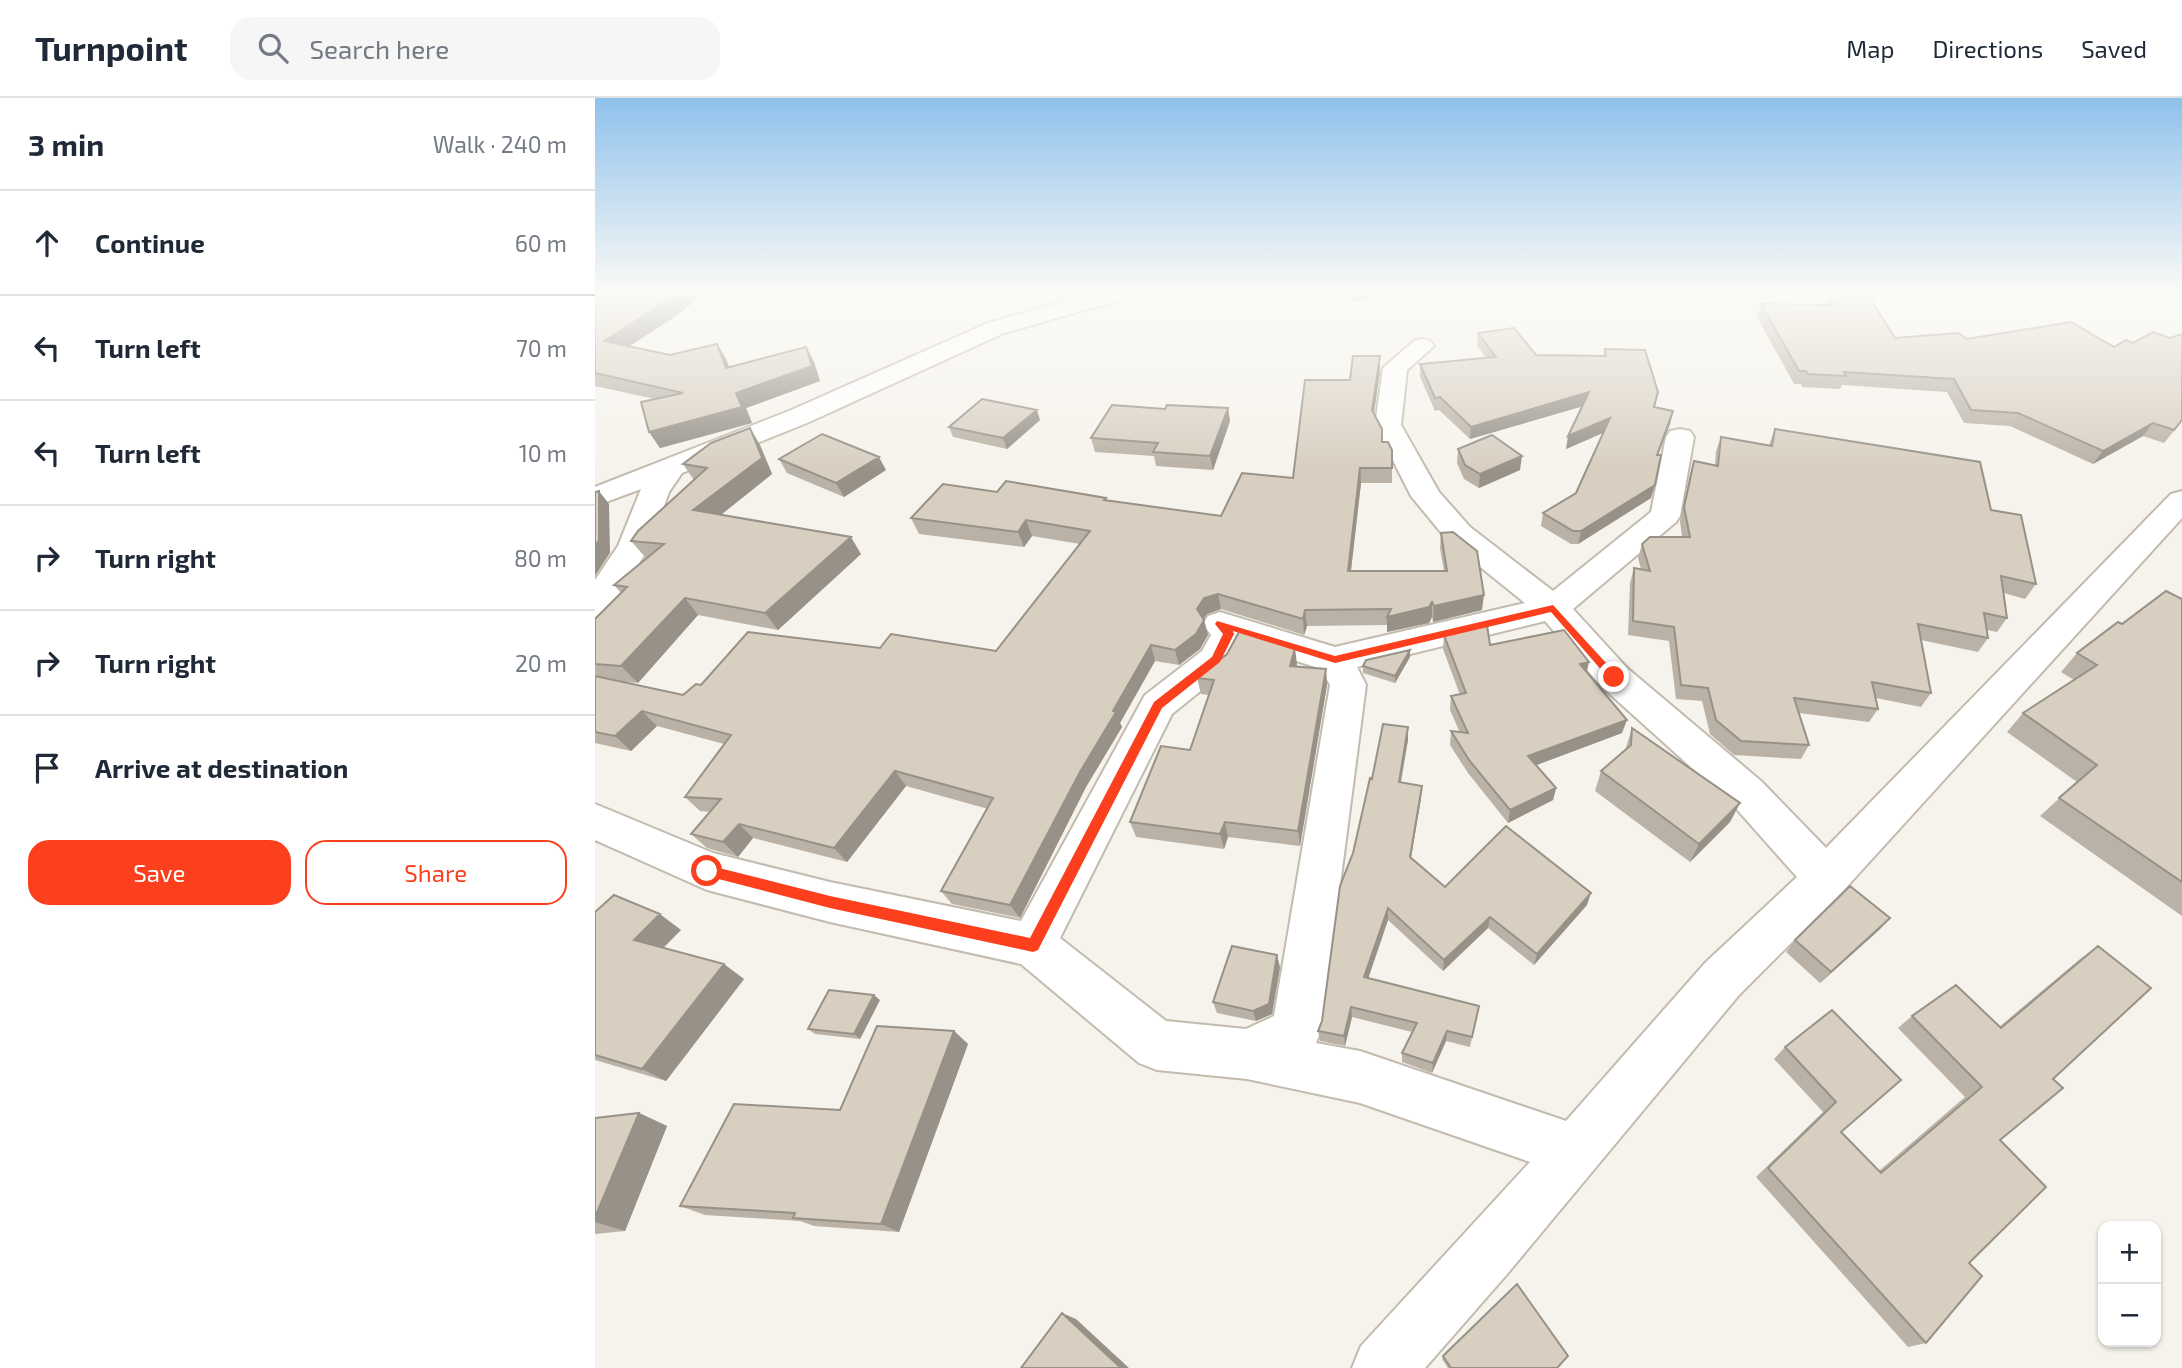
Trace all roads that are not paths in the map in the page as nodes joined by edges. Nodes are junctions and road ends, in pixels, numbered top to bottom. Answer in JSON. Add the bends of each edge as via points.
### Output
{"nodes":[{"id":1,"x":944,"y":351,"type":"edge"},
{"id":2,"x":1416,"y":351,"type":"edge"},
{"id":3,"x":1680,"y":437,"type":"dead end"},
{"id":4,"x":671,"y":468,"type":"junction"},
{"id":5,"x":595,"y":497,"type":"edge"},
{"id":6,"x":2182,"y":500,"type":"edge"},
{"id":7,"x":595,"y":606,"type":"edge"},
{"id":8,"x":1553,"y":608,"type":"junction"},
{"id":9,"x":1335,"y":660,"type":"junction"},
{"id":10,"x":595,"y":821,"type":"edge"},
{"id":11,"x":1826,"y":878,"type":"junction"},
{"id":12,"x":1033,"y":945,"type":"junction"},
{"id":13,"x":1247,"y":1054,"type":"junction"},
{"id":14,"x":1575,"y":1151,"type":"junction"},
{"id":15,"x":1383,"y":1368,"type":"edge"}],
"edges":[{"from":1,"to":4,"type":"street"},
{"from":2,"to":8,"type":"street","via":[[1395,368],[1388,425],[1426,496],[1459,534]]},
{"from":3,"to":8,"type":"street","via":[[1665,516]]},
{"from":4,"to":5,"type":"street"},
{"from":4,"to":7,"type":"street","via":[[654,492],[633,546]]},
{"from":6,"to":11,"type":"street"},
{"from":8,"to":9,"type":"street"},
{"from":8,"to":11,"type":"street","via":[[1614,677],[1747,793]]},
{"from":9,"to":12,"type":"street","via":[[1220,624],[1229,634],[1216,659],[1157,705]]},
{"from":9,"to":13,"type":"street","via":[[1347,685],[1296,1031]]},
{"from":10,"to":12,"type":"street","via":[[707,871]]},
{"from":11,"to":14,"type":"street","via":[[1722,978]]},
{"from":12,"to":13,"type":"street","via":[[1157,1045]]},
{"from":13,"to":14,"type":"street","via":[[1360,1077]]},
{"from":14,"to":15,"type":"street"}]}
